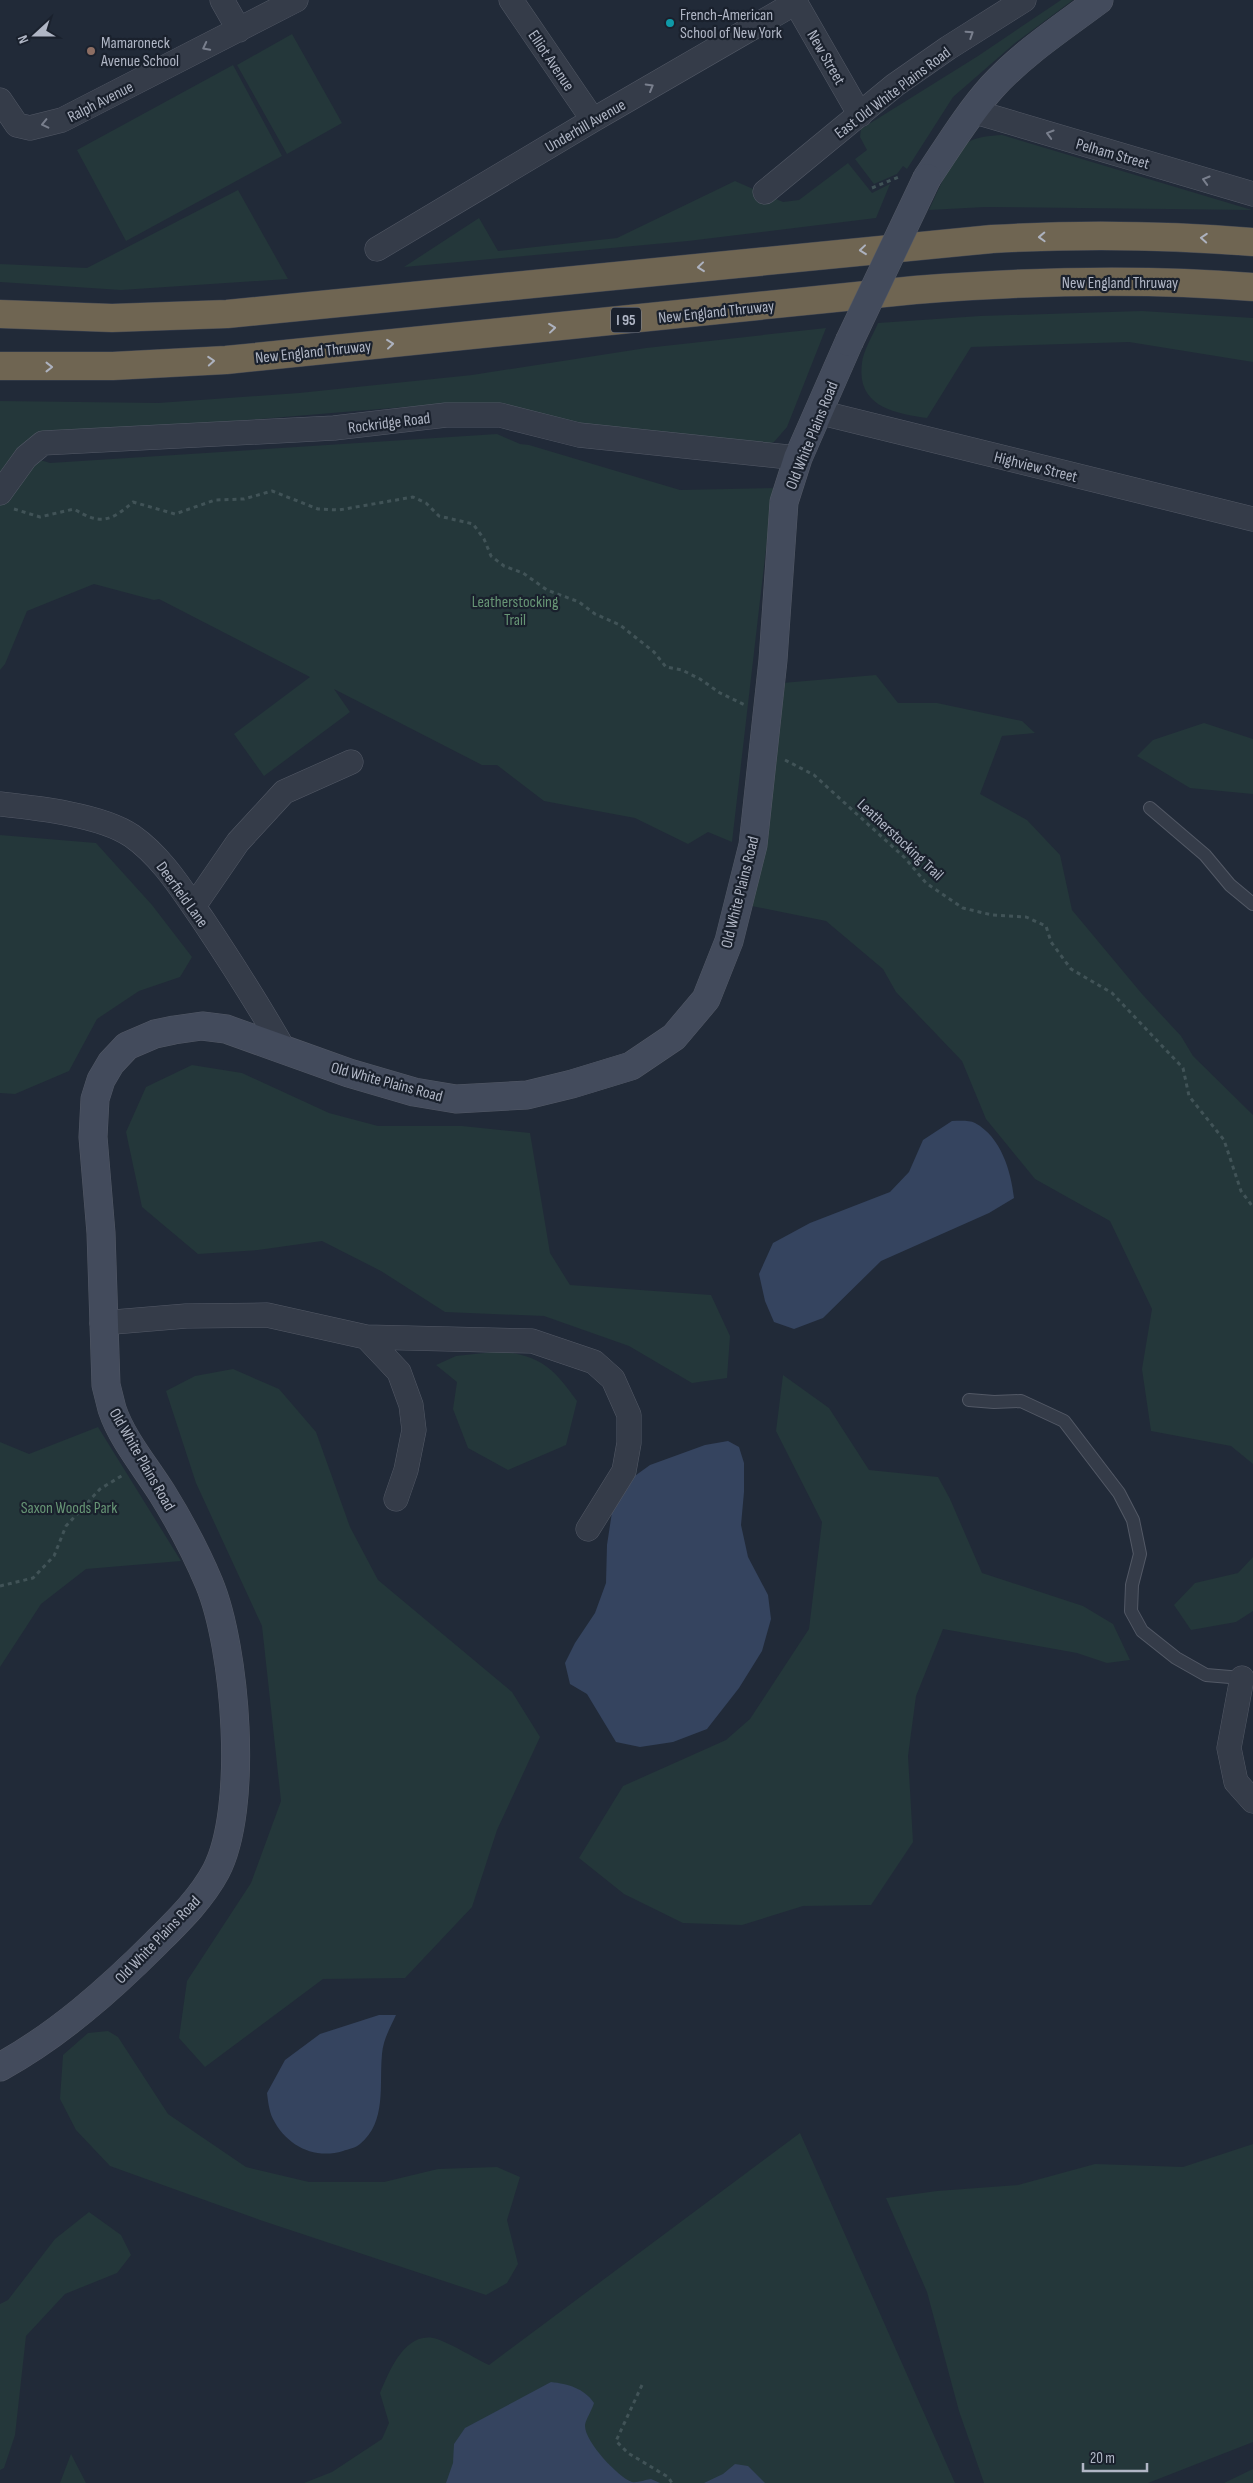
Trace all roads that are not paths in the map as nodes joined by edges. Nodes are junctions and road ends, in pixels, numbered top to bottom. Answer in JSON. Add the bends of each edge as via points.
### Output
{"nodes":[{"id":1,"x":222,"y":0,"type":"edge"},
{"id":2,"x":296,"y":0,"type":"edge"},
{"id":3,"x":511,"y":0,"type":"edge"},
{"id":4,"x":1024,"y":0,"type":"edge"},
{"id":5,"x":1099,"y":0,"type":"edge"},
{"id":6,"x":795,"y":2,"type":"edge"},
{"id":7,"x":239,"y":30,"type":"junction"},
{"id":8,"x":5,"y":107,"type":"edge"},
{"id":9,"x":972,"y":111,"type":"junction"},
{"id":10,"x":860,"y":115,"type":"junction"},
{"id":11,"x":593,"y":120,"type":"junction"},
{"id":12,"x":765,"y":192,"type":"dead end"},
{"id":13,"x":1253,"y":194,"type":"edge"},
{"id":14,"x":1253,"y":242,"type":"edge"},
{"id":15,"x":376,"y":249,"type":"dead end"},
{"id":16,"x":1253,"y":287,"type":"edge"},
{"id":17,"x":0,"y":314,"type":"edge"},
{"id":18,"x":0,"y":366,"type":"edge"},
{"id":19,"x":818,"y":412,"type":"junction"},
{"id":20,"x":798,"y":458,"type":"junction"},
{"id":21,"x":4,"y":501,"type":"edge"},
{"id":22,"x":1253,"y":519,"type":"edge"},
{"id":23,"x":351,"y":762,"type":"dead end"},
{"id":24,"x":0,"y":804,"type":"edge"},
{"id":25,"x":1150,"y":808,"type":"dead end"},
{"id":26,"x":1253,"y":904,"type":"edge"},
{"id":27,"x":194,"y":906,"type":"junction"},
{"id":28,"x":283,"y":1048,"type":"junction"},
{"id":29,"x":102,"y":1323,"type":"junction"},
{"id":30,"x":366,"y":1337,"type":"junction"},
{"id":31,"x":969,"y":1400,"type":"dead end"},
{"id":32,"x":396,"y":1499,"type":"dead end"},
{"id":33,"x":588,"y":1528,"type":"dead end"},
{"id":34,"x":1242,"y":1678,"type":"joint"},
{"id":35,"x":1253,"y":1802,"type":"edge"},
{"id":36,"x":0,"y":2067,"type":"edge"}],
"edges":[{"from":1,"to":7,"type":"street"},
{"from":2,"to":7,"type":"street","name":"Ralph Avenue"},
{"from":3,"to":11,"type":"street","name":"Elliot Avenue"},
{"from":10,"to":4,"type":"street","name":"East Old White Plains Road","one_way":true,"via":[[940,54]]},
{"from":5,"to":9,"type":"street","name":"Old White Plains Road","via":[[1024,56]]},
{"from":6,"to":10,"type":"street","name":"New Street"},
{"from":11,"to":6,"type":"street","name":"Underhill Avenue","one_way":true},
{"from":7,"to":8,"type":"street","name":"Ralph Avenue","one_way":true,"via":[[62,120],[30,128],[17,124]]},
{"from":13,"to":9,"type":"street","name":"Pelham Street","one_way":true},
{"from":9,"to":19,"type":"street","name":"Old White Plains Road","bridge":true,"via":[[914,177]]},
{"from":10,"to":12,"type":"street","name":"East Old White Plains Road"},
{"from":11,"to":15,"type":"street","name":"Underhill Avenue"},
{"from":14,"to":17,"type":"highway","one_way":true,"via":[[1107,235],[992,239],[227,314],[112,318]]},
{"from":18,"to":16,"type":"highway","name":"New England Thruway","number":"I 95","one_way":true,"via":[[123,366],[226,360],[915,290],[1002,284],[1147,281]]},
{"from":19,"to":20,"type":"street","name":"Old White Plains Road"},
{"from":19,"to":22,"type":"street","name":"Highview Street"},
{"from":20,"to":21,"type":"street","name":"Rockridge Road","via":[[579,435],[500,415],[446,415],[334,428],[43,443],[26,457]]},
{"from":20,"to":28,"type":"street","name":"Old White Plains Road","via":[[784,502],[773,660],[753,845],[729,941],[706,999],[674,1037],[631,1066],[572,1084],[527,1095],[456,1099],[414,1092],[349,1073]]},
{"from":23,"to":27,"type":"street","via":[[284,792],[238,842]]},
{"from":24,"to":27,"type":"street","name":"Deerfield Lane","via":[[70,814],[132,836],[161,861]]},
{"from":25,"to":26,"type":"lane","via":[[1205,855],[1230,885]]},
{"from":27,"to":28,"type":"street","name":"Deerfield Lane","via":[[247,984]]},
{"from":28,"to":29,"type":"street","name":"Old White Plains Road","via":[[226,1029],[202,1026],[154,1034],[128,1046],[111,1063],[94,1098]]},
{"from":29,"to":30,"type":"street","via":[[186,1316],[267,1315]]},
{"from":29,"to":36,"type":"street","name":"Old White Plains Road","via":[[106,1385],[113,1409],[183,1528],[210,1585],[219,1614],[234,1702],[233,1816],[228,1842],[202,1893],[151,1948],[79,2013]]},
{"from":30,"to":32,"type":"street","via":[[399,1372],[411,1405],[414,1430]]},
{"from":30,"to":33,"type":"street","via":[[532,1341],[594,1362],[613,1379],[629,1415],[629,1443],[624,1471]]},
{"from":31,"to":34,"type":"lane","via":[[1021,1400],[1064,1421],[1119,1492],[1133,1520],[1140,1554],[1132,1585],[1131,1611],[1142,1631],[1176,1658],[1206,1675]]},
{"from":34,"to":35,"type":"street","via":[[1229,1748],[1236,1782]]}]}
